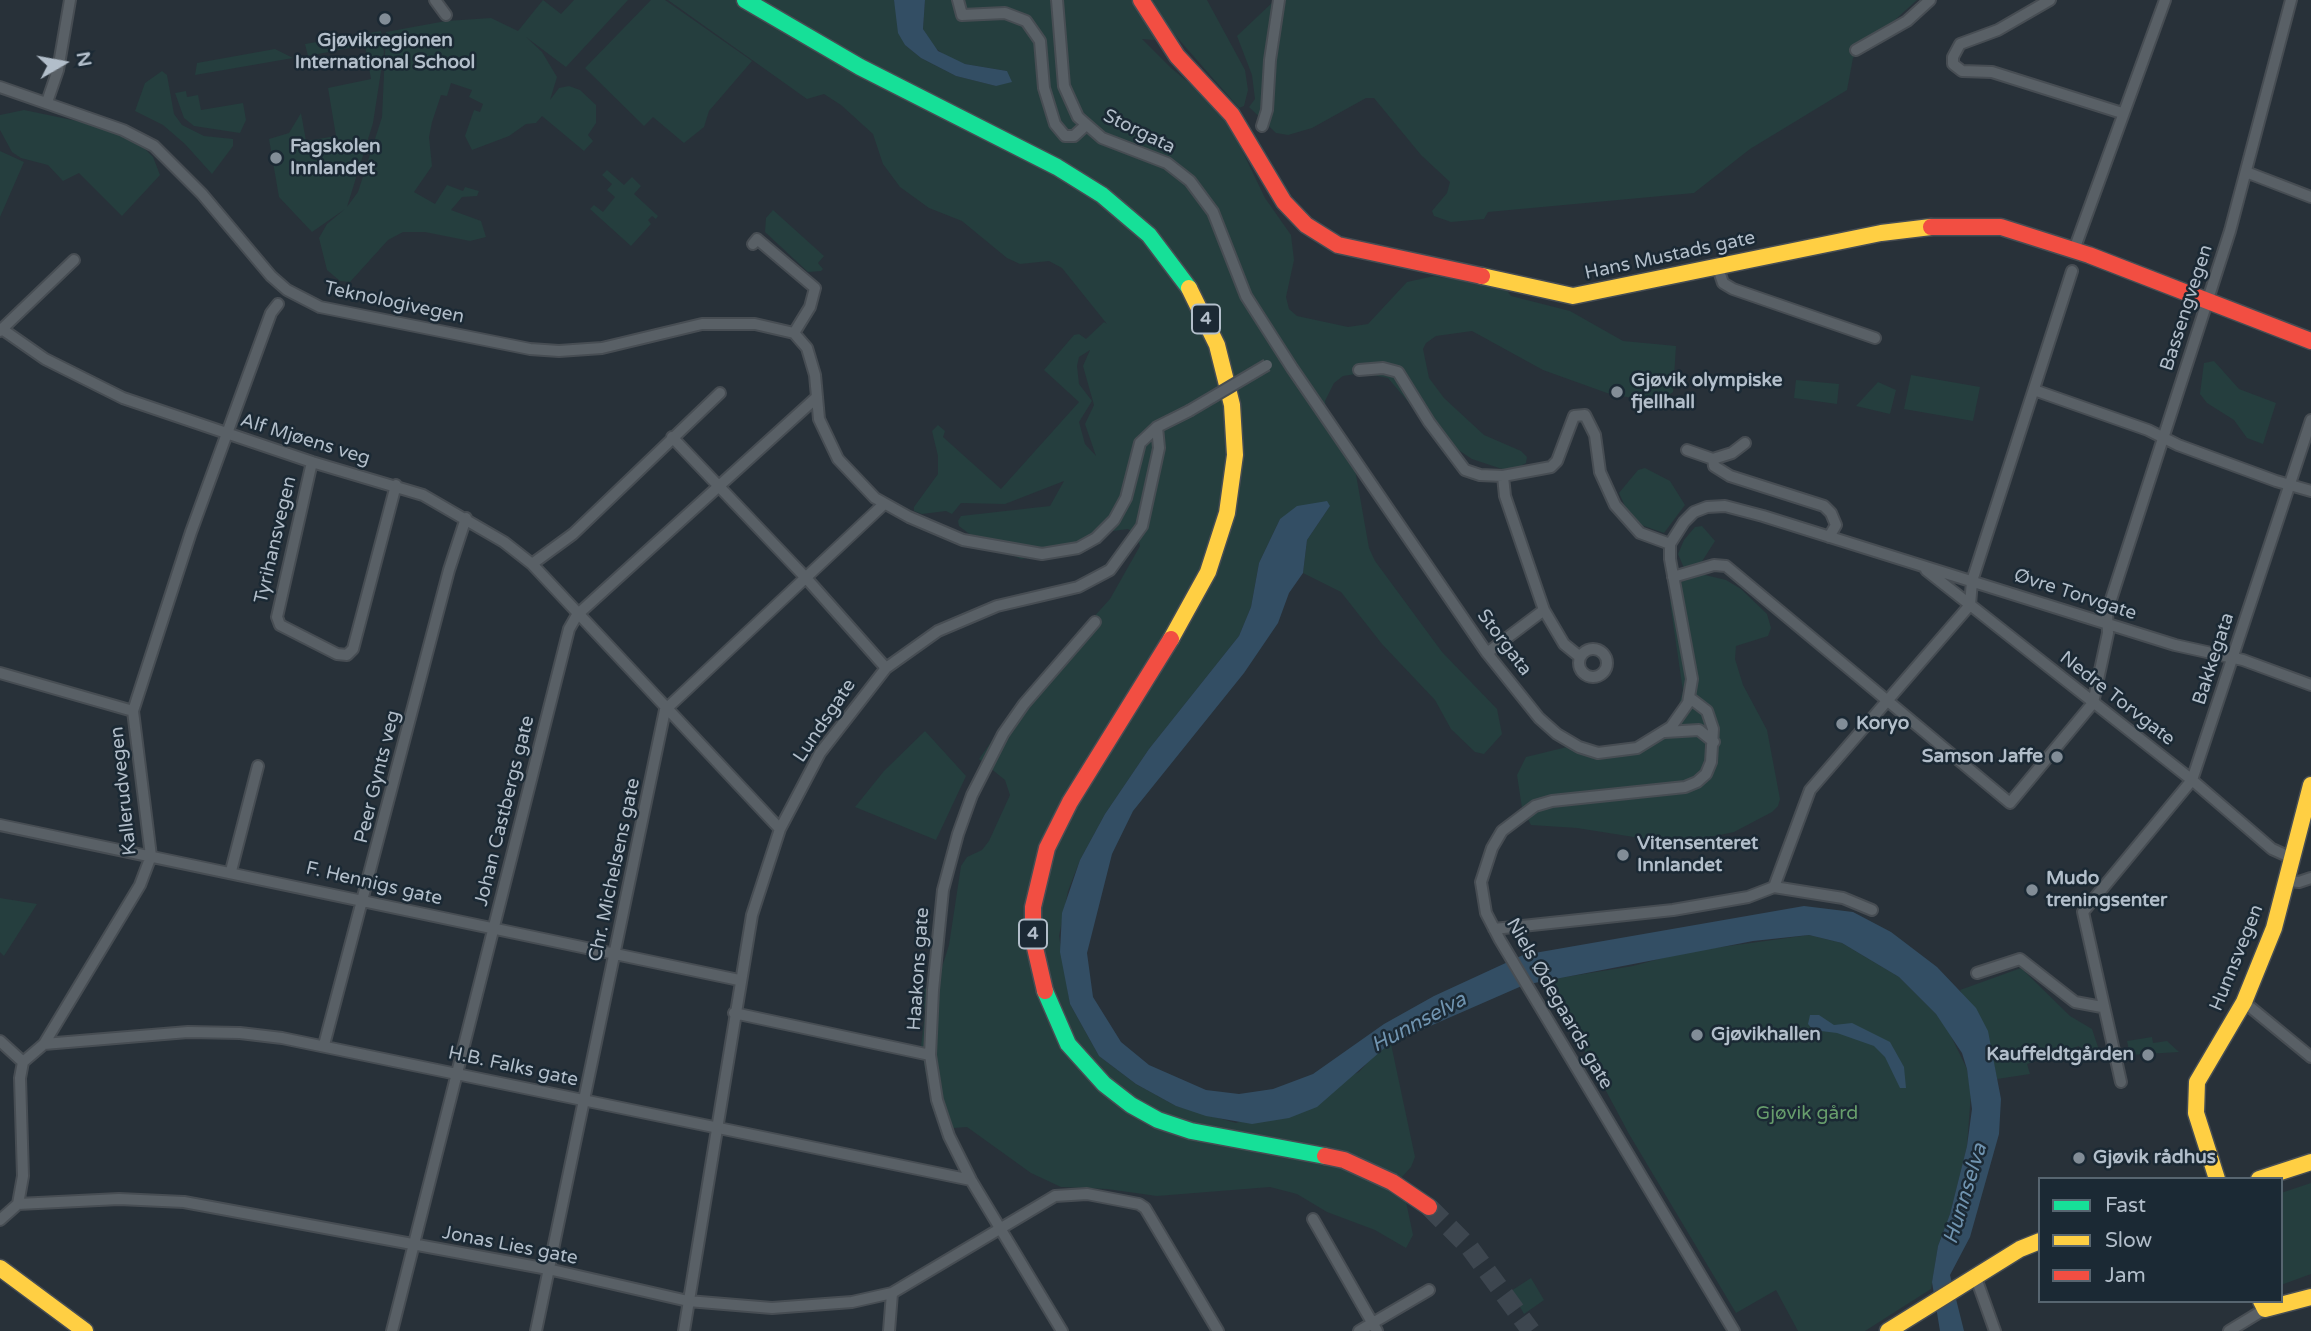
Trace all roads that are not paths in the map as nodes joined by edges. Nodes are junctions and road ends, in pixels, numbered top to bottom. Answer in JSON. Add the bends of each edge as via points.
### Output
{"nodes":[{"id":1,"x":69,"y":0,"type":"edge"},
{"id":2,"x":435,"y":0,"type":"edge"},
{"id":3,"x":746,"y":0,"type":"edge"},
{"id":4,"x":958,"y":0,"type":"edge"},
{"id":5,"x":1057,"y":0,"type":"edge"},
{"id":6,"x":1141,"y":0,"type":"edge"},
{"id":7,"x":1279,"y":0,"type":"edge"},
{"id":8,"x":1930,"y":0,"type":"edge"},
{"id":9,"x":2050,"y":0,"type":"edge"},
{"id":10,"x":2165,"y":0,"type":"edge"},
{"id":11,"x":2291,"y":0,"type":"edge"},
{"id":12,"x":446,"y":15,"type":"dead end"},
{"id":13,"x":1856,"y":50,"type":"dead end"},
{"id":14,"x":0,"y":86,"type":"edge"},
{"id":15,"x":16,"y":94,"type":"junction"},
{"id":16,"x":0,"y":95,"type":"edge"},
{"id":17,"x":47,"y":103,"type":"junction"},
{"id":18,"x":2122,"y":113,"type":"junction"},
{"id":19,"x":1086,"y":125,"type":"junction"},
{"id":20,"x":1262,"y":126,"type":"dead end"},
{"id":21,"x":2246,"y":172,"type":"junction"},
{"id":22,"x":2311,"y":197,"type":"edge"},
{"id":23,"x":753,"y":244,"type":"dead end"},
{"id":24,"x":2074,"y":250,"type":"junction"},
{"id":25,"x":74,"y":260,"type":"dead end"},
{"id":26,"x":1718,"y":268,"type":"junction"},
{"id":27,"x":2072,"y":271,"type":"dead end"},
{"id":28,"x":2208,"y":303,"type":"junction"},
{"id":29,"x":278,"y":304,"type":"dead end"},
{"id":30,"x":1,"y":330,"type":"edge"},
{"id":31,"x":794,"y":333,"type":"junction"},
{"id":32,"x":1875,"y":338,"type":"dead end"},
{"id":33,"x":2311,"y":341,"type":"edge"},
{"id":34,"x":1284,"y":357,"type":"junction"},
{"id":35,"x":1359,"y":370,"type":"dead end"},
{"id":36,"x":2034,"y":390,"type":"junction"},
{"id":37,"x":720,"y":393,"type":"dead end"},
{"id":38,"x":817,"y":397,"type":"junction"},
{"id":39,"x":2311,"y":420,"type":"edge"},
{"id":40,"x":1157,"y":427,"type":"junction"},
{"id":41,"x":228,"y":435,"type":"junction"},
{"id":42,"x":672,"y":438,"type":"junction"},
{"id":43,"x":2163,"y":438,"type":"junction"},
{"id":44,"x":1745,"y":443,"type":"dead end"},
{"id":45,"x":1687,"y":450,"type":"dead end"},
{"id":46,"x":1713,"y":459,"type":"junction"},
{"id":47,"x":312,"y":462,"type":"junction"},
{"id":48,"x":1503,"y":476,"type":"junction"},
{"id":49,"x":396,"y":485,"type":"junction"},
{"id":50,"x":719,"y":485,"type":"junction"},
{"id":51,"x":2289,"y":485,"type":"junction"},
{"id":52,"x":2311,"y":491,"type":"edge"},
{"id":53,"x":884,"y":503,"type":"junction"},
{"id":54,"x":466,"y":518,"type":"junction"},
{"id":55,"x":1829,"y":537,"type":"junction"},
{"id":56,"x":1670,"y":544,"type":"junction"},
{"id":57,"x":532,"y":564,"type":"junction"},
{"id":58,"x":1921,"y":566,"type":"junction"},
{"id":59,"x":1673,"y":577,"type":"junction"},
{"id":60,"x":807,"y":579,"type":"junction"},
{"id":61,"x":1972,"y":581,"type":"junction"},
{"id":62,"x":1970,"y":605,"type":"junction"},
{"id":63,"x":1544,"y":610,"type":"junction"},
{"id":64,"x":577,"y":615,"type":"junction"},
{"id":65,"x":1095,"y":622,"type":"dead end"},
{"id":66,"x":2107,"y":623,"type":"junction"},
{"id":67,"x":1487,"y":653,"type":"junction"},
{"id":68,"x":1580,"y":657,"type":"dead end"},
{"id":69,"x":2233,"y":657,"type":"junction"},
{"id":70,"x":886,"y":668,"type":"junction"},
{"id":71,"x":0,"y":673,"type":"edge"},
{"id":72,"x":2311,"y":684,"type":"edge"},
{"id":73,"x":1690,"y":698,"type":"junction"},
{"id":74,"x":1888,"y":702,"type":"junction"},
{"id":75,"x":2093,"y":703,"type":"junction"},
{"id":76,"x":665,"y":710,"type":"junction"},
{"id":77,"x":133,"y":711,"type":"junction"},
{"id":78,"x":1665,"y":732,"type":"junction"},
{"id":79,"x":1714,"y":742,"type":"junction"},
{"id":80,"x":258,"y":766,"type":"dead end"},
{"id":81,"x":2192,"y":780,"type":"junction"},
{"id":82,"x":2311,"y":785,"type":"edge"},
{"id":83,"x":0,"y":825,"type":"edge"},
{"id":84,"x":780,"y":829,"type":"junction"},
{"id":85,"x":152,"y":856,"type":"junction"},
{"id":86,"x":2292,"y":858,"type":"junction"},
{"id":87,"x":231,"y":871,"type":"junction"},
{"id":88,"x":2311,"y":878,"type":"edge"},
{"id":89,"x":2288,"y":881,"type":"junction"},
{"id":90,"x":1774,"y":887,"type":"junction"},
{"id":91,"x":365,"y":900,"type":"junction"},
{"id":92,"x":1872,"y":910,"type":"dead end"},
{"id":93,"x":492,"y":929,"type":"junction"},
{"id":94,"x":1494,"y":929,"type":"junction"},
{"id":95,"x":615,"y":954,"type":"junction"},
{"id":96,"x":1977,"y":972,"type":"dead end"},
{"id":97,"x":739,"y":980,"type":"junction"},
{"id":98,"x":2244,"y":1002,"type":"junction"},
{"id":99,"x":2102,"y":1007,"type":"junction"},
{"id":100,"x":734,"y":1013,"type":"junction"},
{"id":101,"x":0,"y":1041,"type":"edge"},
{"id":102,"x":44,"y":1044,"type":"junction"},
{"id":103,"x":324,"y":1045,"type":"junction"},
{"id":104,"x":930,"y":1055,"type":"junction"},
{"id":105,"x":2311,"y":1057,"type":"edge"},
{"id":106,"x":23,"y":1062,"type":"junction"},
{"id":107,"x":457,"y":1073,"type":"junction"},
{"id":108,"x":2121,"y":1082,"type":"dead end"},
{"id":109,"x":585,"y":1100,"type":"junction"},
{"id":110,"x":717,"y":1126,"type":"junction"},
{"id":111,"x":2311,"y":1162,"type":"edge"},
{"id":112,"x":2216,"y":1177,"type":"edge"},
{"id":113,"x":2265,"y":1177,"type":"edge"},
{"id":114,"x":971,"y":1180,"type":"junction"},
{"id":115,"x":18,"y":1204,"type":"junction"},
{"id":116,"x":1429,"y":1207,"type":"tunnel mouth"},
{"id":117,"x":1313,"y":1219,"type":"dead end"},
{"id":118,"x":0,"y":1220,"type":"edge"},
{"id":119,"x":1002,"y":1228,"type":"junction"},
{"id":120,"x":2038,"y":1242,"type":"edge"},
{"id":121,"x":414,"y":1246,"type":"junction"},
{"id":122,"x":0,"y":1268,"type":"edge"},
{"id":123,"x":548,"y":1269,"type":"junction"},
{"id":124,"x":1970,"y":1282,"type":"junction"},
{"id":125,"x":1429,"y":1290,"type":"dead end"},
{"id":126,"x":892,"y":1293,"type":"junction"},
{"id":127,"x":2311,"y":1297,"type":"edge"},
{"id":128,"x":688,"y":1301,"type":"junction"},
{"id":129,"x":2283,"y":1302,"type":"edge"},
{"id":130,"x":2263,"y":1305,"type":"edge"},
{"id":131,"x":1374,"y":1327,"type":"edge"},
{"id":132,"x":85,"y":1331,"type":"edge"},
{"id":133,"x":392,"y":1331,"type":"edge"},
{"id":134,"x":536,"y":1331,"type":"edge"},
{"id":135,"x":684,"y":1331,"type":"edge"},
{"id":136,"x":889,"y":1331,"type":"edge"},
{"id":137,"x":1062,"y":1331,"type":"edge"},
{"id":138,"x":1218,"y":1331,"type":"edge"},
{"id":139,"x":1359,"y":1331,"type":"edge"},
{"id":140,"x":1734,"y":1331,"type":"edge"},
{"id":141,"x":1888,"y":1331,"type":"edge"},
{"id":142,"x":1995,"y":1331,"type":"edge"},
{"id":143,"x":2229,"y":1331,"type":"edge"}],
"edges":[{"from":1,"to":17,"type":"street","via":[[58,70]]},
{"from":2,"to":12,"type":"street"},
{"from":3,"to":116,"type":"main road","number":"4","via":[[860,67],[1057,167],[1102,195],[1149,235],[1192,292],[1217,345],[1232,405],[1235,455],[1227,513],[1199,592],[1070,802],[1047,848],[1033,907],[1038,972],[1068,1044],[1104,1084],[1131,1105],[1191,1131],[1344,1160],[1384,1177]]},
{"from":4,"to":19,"type":"street","via":[[962,15],[1005,13],[1026,20],[1040,41],[1045,96],[1055,124],[1065,136],[1074,136]]},
{"from":5,"to":19,"type":"street","name":"Storgata","via":[[1064,86]]},
{"from":6,"to":26,"type":"main road","name":"Hans Mustads gate","via":[[1177,56],[1244,132],[1284,202],[1306,225],[1338,245],[1562,296],[1589,295]]},
{"from":7,"to":20,"type":"street"},
{"from":8,"to":13,"type":"street","via":[[1907,20]]},
{"from":9,"to":18,"type":"street","via":[[1998,30],[1960,44],[1953,64],[1962,71],[1992,72]]},
{"from":10,"to":18,"type":"street"},
{"from":11,"to":21,"type":"street","name":"Bassengvegen"},
{"from":14,"to":15,"type":"street","name":"Teknologivegen"},
{"from":15,"to":16,"type":"street","name":"Teknologivegen"},
{"from":15,"to":17,"type":"street","name":"Teknologivegen"},
{"from":17,"to":31,"type":"street","name":"Teknologivegen","via":[[154,146],[202,194],[271,276],[320,307],[559,351],[602,348],[702,324],[770,325]]},
{"from":18,"to":24,"type":"street"},
{"from":19,"to":34,"type":"street","name":"Storgata","via":[[1102,138],[1167,163],[1190,181],[1213,212],[1246,296]]},
{"from":21,"to":22,"type":"street"},
{"from":21,"to":28,"type":"street","name":"Bassengvegen"},
{"from":23,"to":31,"type":"street","via":[[757,239],[815,288],[810,307]]},
{"from":24,"to":26,"type":"main road","name":"Hans Mustads gate","via":[[2014,229],[1954,225],[1881,233]]},
{"from":24,"to":28,"type":"main road","name":"Hans Mustads gate"},
{"from":25,"to":30,"type":"street"},
{"from":26,"to":32,"type":"street","via":[[1723,283],[1733,289]]},
{"from":27,"to":36,"type":"street"},
{"from":28,"to":33,"type":"main road","name":"Hans Mustads gate"},
{"from":28,"to":43,"type":"street","name":"Bassengvegen"},
{"from":29,"to":41,"type":"street","name":"Kallerudvegen"},
{"from":30,"to":41,"type":"street","name":"Alf Mjøens veg","via":[[45,359],[123,398]]},
{"from":31,"to":38,"type":"street","via":[[807,348]]},
{"from":34,"to":40,"type":"street","bridge":true},
{"from":34,"to":67,"type":"street","name":"Storgata"},
{"from":35,"to":48,"type":"street","via":[[1398,372],[1465,470]]},
{"from":36,"to":43,"type":"street"},
{"from":36,"to":61,"type":"street"},
{"from":37,"to":42,"type":"street"},
{"from":38,"to":50,"type":"street","name":"Johan Castbergs gate"},
{"from":38,"to":53,"type":"street","via":[[819,419],[838,459]]},
{"from":39,"to":51,"type":"street","name":"Bakkegata"},
{"from":40,"to":53,"type":"street","via":[[1140,443],[1126,498],[1114,520],[1077,548],[1042,554],[1003,550],[963,540]]},
{"from":40,"to":70,"type":"street","name":"Lundsgate","via":[[1159,448],[1142,526],[1110,570],[1078,587],[997,606],[957,621]]},
{"from":41,"to":47,"type":"street","name":"Alf Mjøens veg"},
{"from":41,"to":77,"type":"street","name":"Kallerudvegen"},
{"from":42,"to":50,"type":"street"},
{"from":42,"to":57,"type":"street","via":[[573,534]]},
{"from":43,"to":51,"type":"street"},
{"from":43,"to":66,"type":"street","name":"Bassengvegen"},
{"from":44,"to":46,"type":"street"},
{"from":45,"to":46,"type":"street"},
{"from":46,"to":55,"type":"street","via":[[1714,466],[1730,476],[1824,506],[1836,524]]},
{"from":47,"to":49,"type":"street","name":"Alf Mjøens veg"},
{"from":47,"to":49,"type":"street","name":"Tyrihansvegen","via":[[277,617],[281,625],[337,654],[347,655],[354,649]]},
{"from":48,"to":56,"type":"street","via":[[1555,465],[1574,416],[1585,415],[1595,435],[1600,472],[1615,505],[1640,533]]},
{"from":48,"to":63,"type":"street","via":[[1505,496]]},
{"from":49,"to":54,"type":"street","name":"Alf Mjøens veg"},
{"from":50,"to":60,"type":"street"},
{"from":50,"to":64,"type":"street","name":"Johan Castbergs gate"},
{"from":51,"to":52,"type":"street"},
{"from":51,"to":69,"type":"street","name":"Bakkegata"},
{"from":53,"to":60,"type":"street"},
{"from":54,"to":57,"type":"street","name":"Alf Mjøens veg"},
{"from":54,"to":91,"type":"street","name":"Peer Gynts veg"},
{"from":55,"to":56,"type":"street","name":"Øvre Torvgate","via":[[1716,507],[1695,512]]},
{"from":55,"to":58,"type":"street","name":"Øvre Torvgate"},
{"from":56,"to":59,"type":"street"},
{"from":57,"to":64,"type":"street","name":"Alf Mjøens veg"},
{"from":58,"to":61,"type":"street","name":"Øvre Torvgate"},
{"from":58,"to":62,"type":"street","name":"Nedre Torvgate"},
{"from":59,"to":73,"type":"street","via":[[1691,665]]},
{"from":59,"to":74,"type":"street","via":[[1726,566]]},
{"from":60,"to":70,"type":"street"},
{"from":60,"to":76,"type":"street"},
{"from":61,"to":62,"type":"street"},
{"from":61,"to":66,"type":"street","name":"Øvre Torvgate"},
{"from":62,"to":74,"type":"street"},
{"from":62,"to":75,"type":"street","name":"Nedre Torvgate"},
{"from":63,"to":67,"type":"street"},
{"from":63,"to":68,"type":"street","via":[[1564,644]]},
{"from":64,"to":76,"type":"street","name":"Alf Mjøens veg"},
{"from":64,"to":93,"type":"street","name":"Johan Castbergs gate","via":[[569,629]]},
{"from":65,"to":104,"type":"street","name":"Haakons gate","via":[[1024,704],[972,795],[948,867],[940,909]]},
{"from":66,"to":69,"type":"street","name":"Øvre Torvgate","via":[[2175,645]]},
{"from":66,"to":75,"type":"street","name":"Bassengvegen"},
{"from":67,"to":78,"type":"street","name":"Storgata","via":[[1539,718],[1579,747],[1598,753],[1620,752]]},
{"from":69,"to":72,"type":"street","name":"Øvre Torvgate"},
{"from":69,"to":81,"type":"street","name":"Bakkegata"},
{"from":70,"to":84,"type":"street","name":"Lundsgate","via":[[820,752]]},
{"from":71,"to":77,"type":"street"},
{"from":73,"to":78,"type":"street","name":"Storgata","via":[[1680,718]]},
{"from":73,"to":79,"type":"street","via":[[1707,711]]},
{"from":74,"to":75,"type":"street","via":[[2010,803]]},
{"from":74,"to":90,"type":"street","via":[[1810,790]]},
{"from":75,"to":81,"type":"street","name":"Nedre Torvgate"},
{"from":76,"to":84,"type":"street","name":"Alf Mjøens veg"},
{"from":76,"to":95,"type":"street","name":"Chr. Michelsens gate"},
{"from":77,"to":85,"type":"street","name":"Kallerudvegen"},
{"from":78,"to":79,"type":"street","via":[[1699,730]]},
{"from":79,"to":94,"type":"street","name":"Niels Ødegaards gate","via":[[1706,774],[1685,787],[1552,801],[1515,818],[1492,848],[1481,882]]},
{"from":80,"to":87,"type":"street"},
{"from":81,"to":86,"type":"street","name":"Nedre Torvgate","via":[[2272,849]]},
{"from":81,"to":99,"type":"street","name":"Bakkegata","via":[[2083,912]]},
{"from":82,"to":86,"type":"main road","name":"Hunnsvegen"},
{"from":83,"to":85,"type":"street","name":"F. Hennigs gate"},
{"from":84,"to":97,"type":"street","name":"Lundsgate","via":[[752,915]]},
{"from":85,"to":87,"type":"street","name":"F. Hennigs gate"},
{"from":85,"to":102,"type":"street","name":"Kallerudvegen","via":[[140,886]]},
{"from":86,"to":89,"type":"main road","name":"Hunnsvegen"},
{"from":87,"to":91,"type":"street","name":"F. Hennigs gate"},
{"from":88,"to":89,"type":"street"},
{"from":89,"to":98,"type":"main road","name":"Hunnsvegen"},
{"from":90,"to":92,"type":"street","via":[[1843,898]]},
{"from":90,"to":94,"type":"street","via":[[1748,897],[1673,910]]},
{"from":91,"to":93,"type":"street","name":"F. Hennigs gate"},
{"from":91,"to":103,"type":"street","name":"Peer Gynts veg"},
{"from":93,"to":95,"type":"street","name":"F. Hennigs gate"},
{"from":93,"to":107,"type":"street","name":"Johan Castbergs gate"},
{"from":94,"to":140,"type":"street","name":"Niels Ødegaards gate"},
{"from":95,"to":97,"type":"street","name":"F. Hennigs gate"},
{"from":95,"to":109,"type":"street","name":"Chr. Michelsens gate"},
{"from":96,"to":99,"type":"street","via":[[2020,959],[2075,1002]]},
{"from":97,"to":100,"type":"street","name":"Lundsgate"},
{"from":98,"to":105,"type":"street"},
{"from":98,"to":112,"type":"main road","name":"Hunnsvegen","via":[[2203,1069],[2196,1093],[2196,1113]]},
{"from":99,"to":108,"type":"street","name":"Bakkegata"},
{"from":100,"to":104,"type":"street"},
{"from":100,"to":110,"type":"street","name":"Lundsgate"},
{"from":101,"to":106,"type":"street"},
{"from":102,"to":103,"type":"street","name":"H.B. Falks gate","via":[[188,1032],[240,1033]]},
{"from":102,"to":106,"type":"street","name":"Kallerudvegen"},
{"from":103,"to":107,"type":"street","name":"H.B. Falks gate"},
{"from":104,"to":114,"type":"street","name":"Haakons gate","via":[[937,1100]]},
{"from":106,"to":115,"type":"street","via":[[23,1176]]},
{"from":107,"to":109,"type":"street","name":"H.B. Falks gate"},
{"from":107,"to":121,"type":"street","name":"Johan Castbergs gate"},
{"from":109,"to":110,"type":"street","name":"H.B. Falks gate"},
{"from":109,"to":123,"type":"street","name":"Chr. Michelsens gate"},
{"from":110,"to":114,"type":"street","name":"H.B. Falks gate"},
{"from":110,"to":128,"type":"street","name":"Lundsgate"},
{"from":111,"to":113,"type":"main road"},
{"from":114,"to":119,"type":"street","name":"Haakons gate"},
{"from":115,"to":118,"type":"street"},
{"from":115,"to":121,"type":"street","name":"Jonas Lies gate","via":[[119,1199],[184,1202]]},
{"from":117,"to":131,"type":"street"},
{"from":119,"to":126,"type":"street","name":"Jonas Lies gate"},
{"from":119,"to":137,"type":"street","name":"Haakons gate"},
{"from":119,"to":138,"type":"street","name":"Jonas Lies gate","via":[[1045,1201],[1069,1193],[1139,1203]]},
{"from":120,"to":124,"type":"main road"},
{"from":121,"to":123,"type":"street","name":"Jonas Lies gate"},
{"from":121,"to":133,"type":"street","name":"Johan Castbergs gate"},
{"from":122,"to":132,"type":"main road"},
{"from":123,"to":128,"type":"street","name":"Jonas Lies gate"},
{"from":123,"to":134,"type":"street","name":"Chr. Michelsens gate"},
{"from":124,"to":141,"type":"main road"},
{"from":124,"to":142,"type":"street"},
{"from":125,"to":131,"type":"street"},
{"from":126,"to":128,"type":"street","name":"Jonas Lies gate","via":[[772,1308]]},
{"from":126,"to":136,"type":"street"},
{"from":127,"to":129,"type":"main road"},
{"from":128,"to":135,"type":"street","name":"Lundsgate"},
{"from":130,"to":143,"type":"street"},
{"from":131,"to":139,"type":"street"}]}
